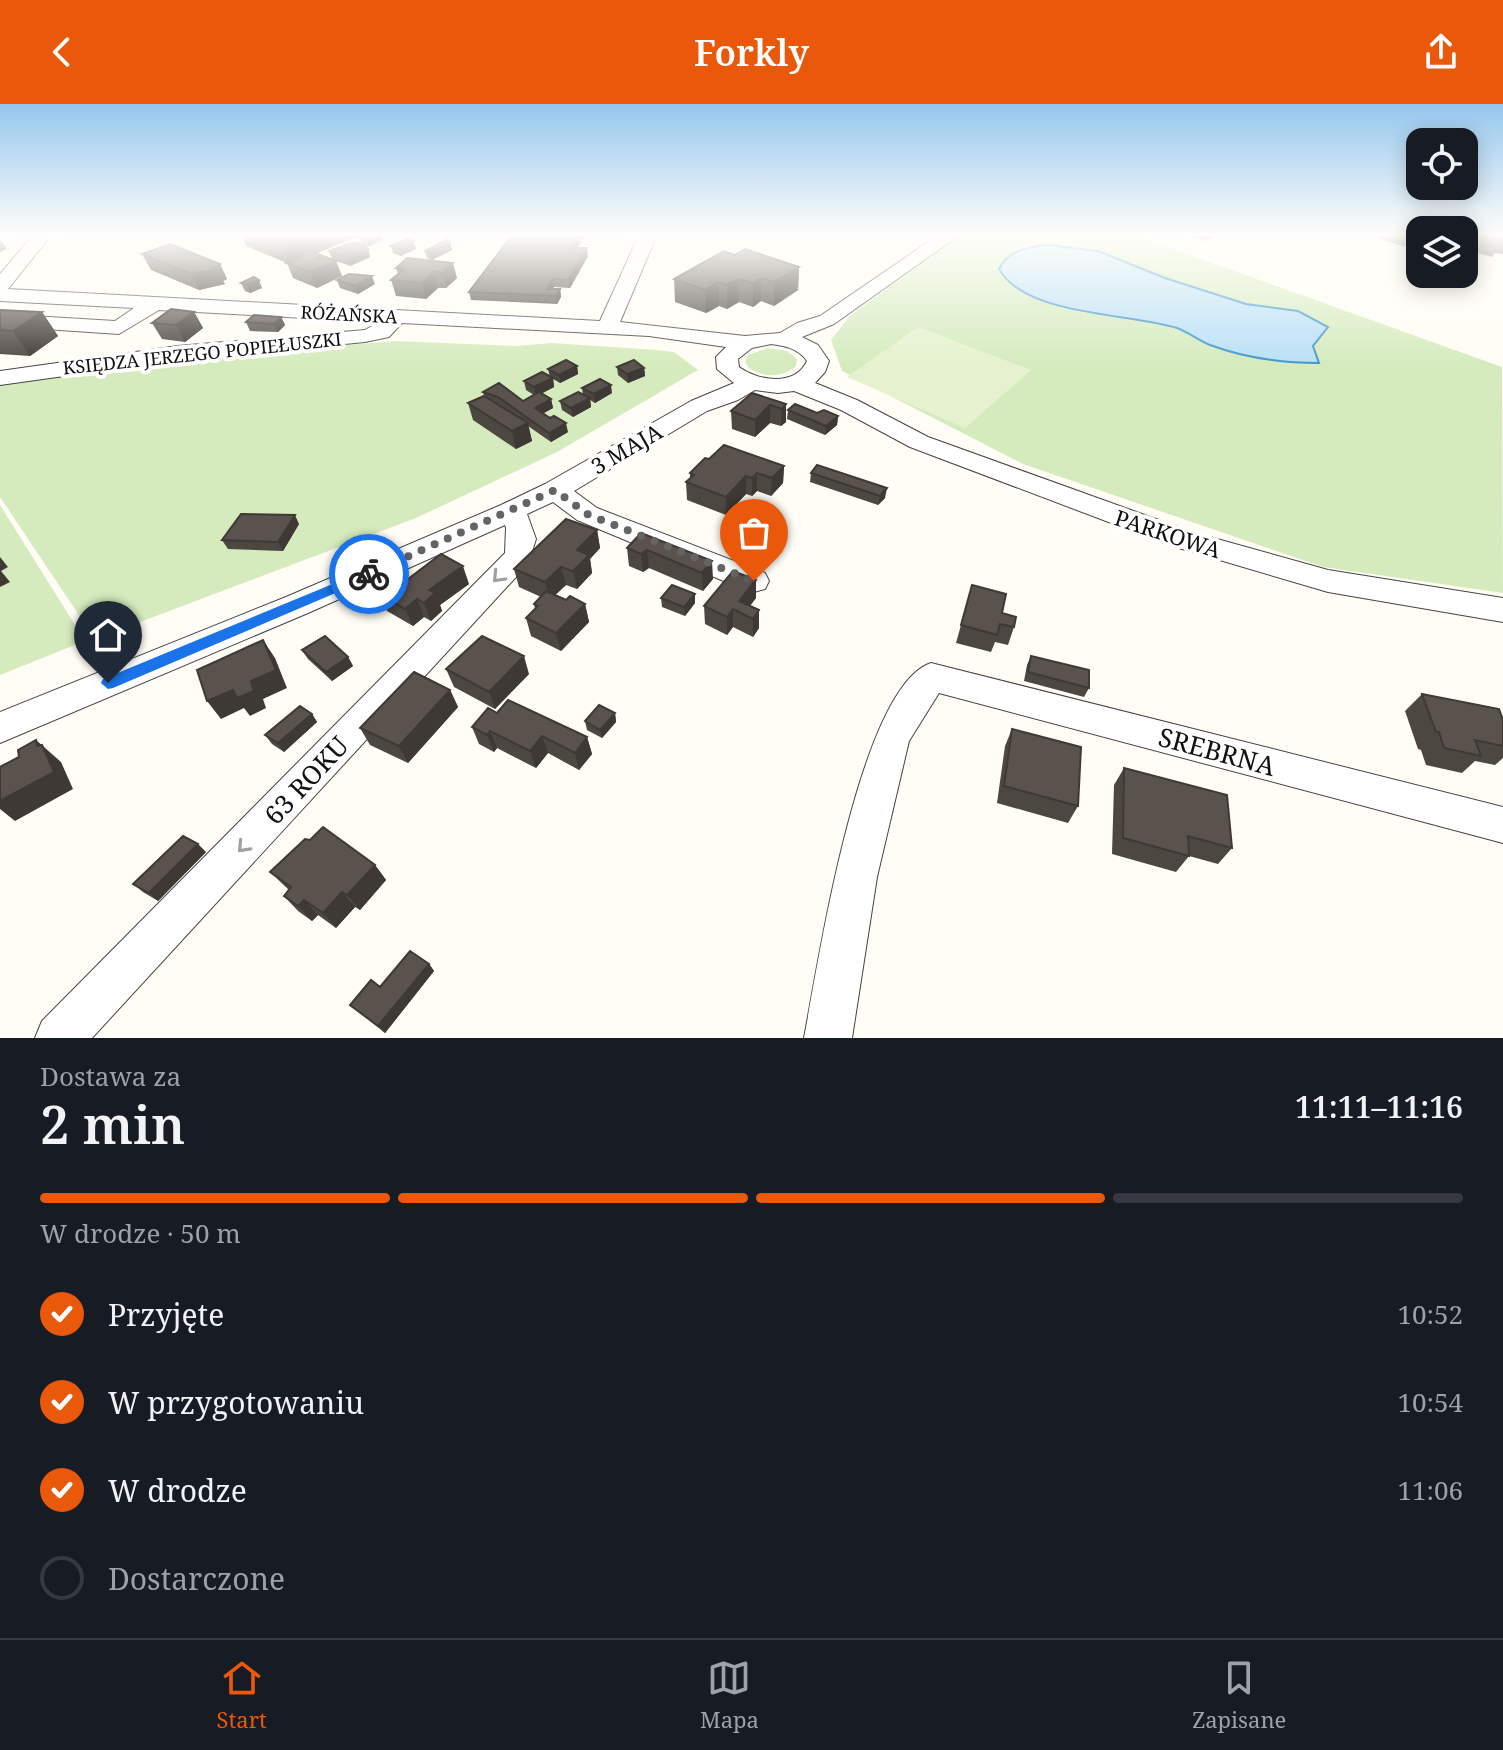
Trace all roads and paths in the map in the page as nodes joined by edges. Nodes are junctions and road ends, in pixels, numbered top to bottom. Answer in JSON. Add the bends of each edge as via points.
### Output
{"nodes":[{"id":1,"x":629,"y":278,"type":"edge"},
{"id":2,"x":889,"y":278,"type":"edge"},
{"id":3,"x":0,"y":295,"type":"edge"},
{"id":4,"x":34,"y":297,"type":"junction"},
{"id":5,"x":155,"y":303,"type":"junction"},
{"id":6,"x":397,"y":316,"type":"junction"},
{"id":7,"x":0,"y":319,"type":"edge"},
{"id":8,"x":827,"y":320,"type":"junction"},
{"id":9,"x":607,"y":328,"type":"junction"},
{"id":10,"x":785,"y":339,"type":"junction"},
{"id":11,"x":809,"y":348,"type":"junction"},
{"id":12,"x":740,"y":363,"type":"junction"},
{"id":13,"x":0,"y":378,"type":"edge"},
{"id":14,"x":804,"y":379,"type":"junction"},
{"id":15,"x":555,"y":490,"type":"junction"},
{"id":16,"x":511,"y":511,"type":"junction"},
{"id":17,"x":754,"y":581,"type":"edge"},
{"id":18,"x":1503,"y":610,"type":"edge"},
{"id":19,"x":0,"y":728,"type":"edge"},
{"id":20,"x":1503,"y":825,"type":"edge"},
{"id":21,"x":59,"y":1038,"type":"edge"},
{"id":22,"x":828,"y":1038,"type":"edge"}],
"edges":[{"from":1,"to":9,"type":"street"},
{"from":2,"to":8,"type":"street"},
{"from":3,"to":4,"type":"street","name":"RÓŻAŃSKA"},
{"from":4,"to":5,"type":"street","name":"RÓŻAŃSKA"},
{"from":4,"to":7,"type":"street"},
{"from":5,"to":6,"type":"street","name":"RÓŻAŃSKA"},
{"from":5,"to":7,"type":"street","via":[[119,328]]},
{"from":6,"to":9,"type":"street","name":"RÓŻAŃSKA"},
{"from":6,"to":13,"type":"street","name":"KSIĘDZA JERZEGO POPIEŁUSZKI","via":[[381,332],[365,336],[178,353]]},
{"from":8,"to":10,"type":"street"},
{"from":8,"to":11,"type":"street"},
{"from":9,"to":12,"type":"street","name":"RÓŻAŃSKA","via":[[698,337]]},
{"from":10,"to":11,"type":"street"},
{"from":10,"to":12,"type":"street"},
{"from":11,"to":14,"type":"street","via":[[818,361]]},
{"from":12,"to":14,"type":"street","via":[[765,386]]},
{"from":12,"to":15,"type":"street","name":"3 MAJA","via":[[730,395],[699,406]]},
{"from":14,"to":18,"type":"street","name":"PARKOWA","via":[[946,453],[1182,539],[1328,581]]},
{"from":15,"to":16,"type":"street","name":"3 MAJA"},
{"from":15,"to":17,"type":"street","via":[[587,514]]},
{"from":16,"to":19,"type":"street","name":"3 MAJA"},
{"from":16,"to":21,"type":"street","name":"63 ROKU","one_way":true,"via":[[524,541],[518,557]]},
{"from":20,"to":22,"type":"street","name":"SREBRNA","via":[[931,677],[891,740],[856,877]]}]}
